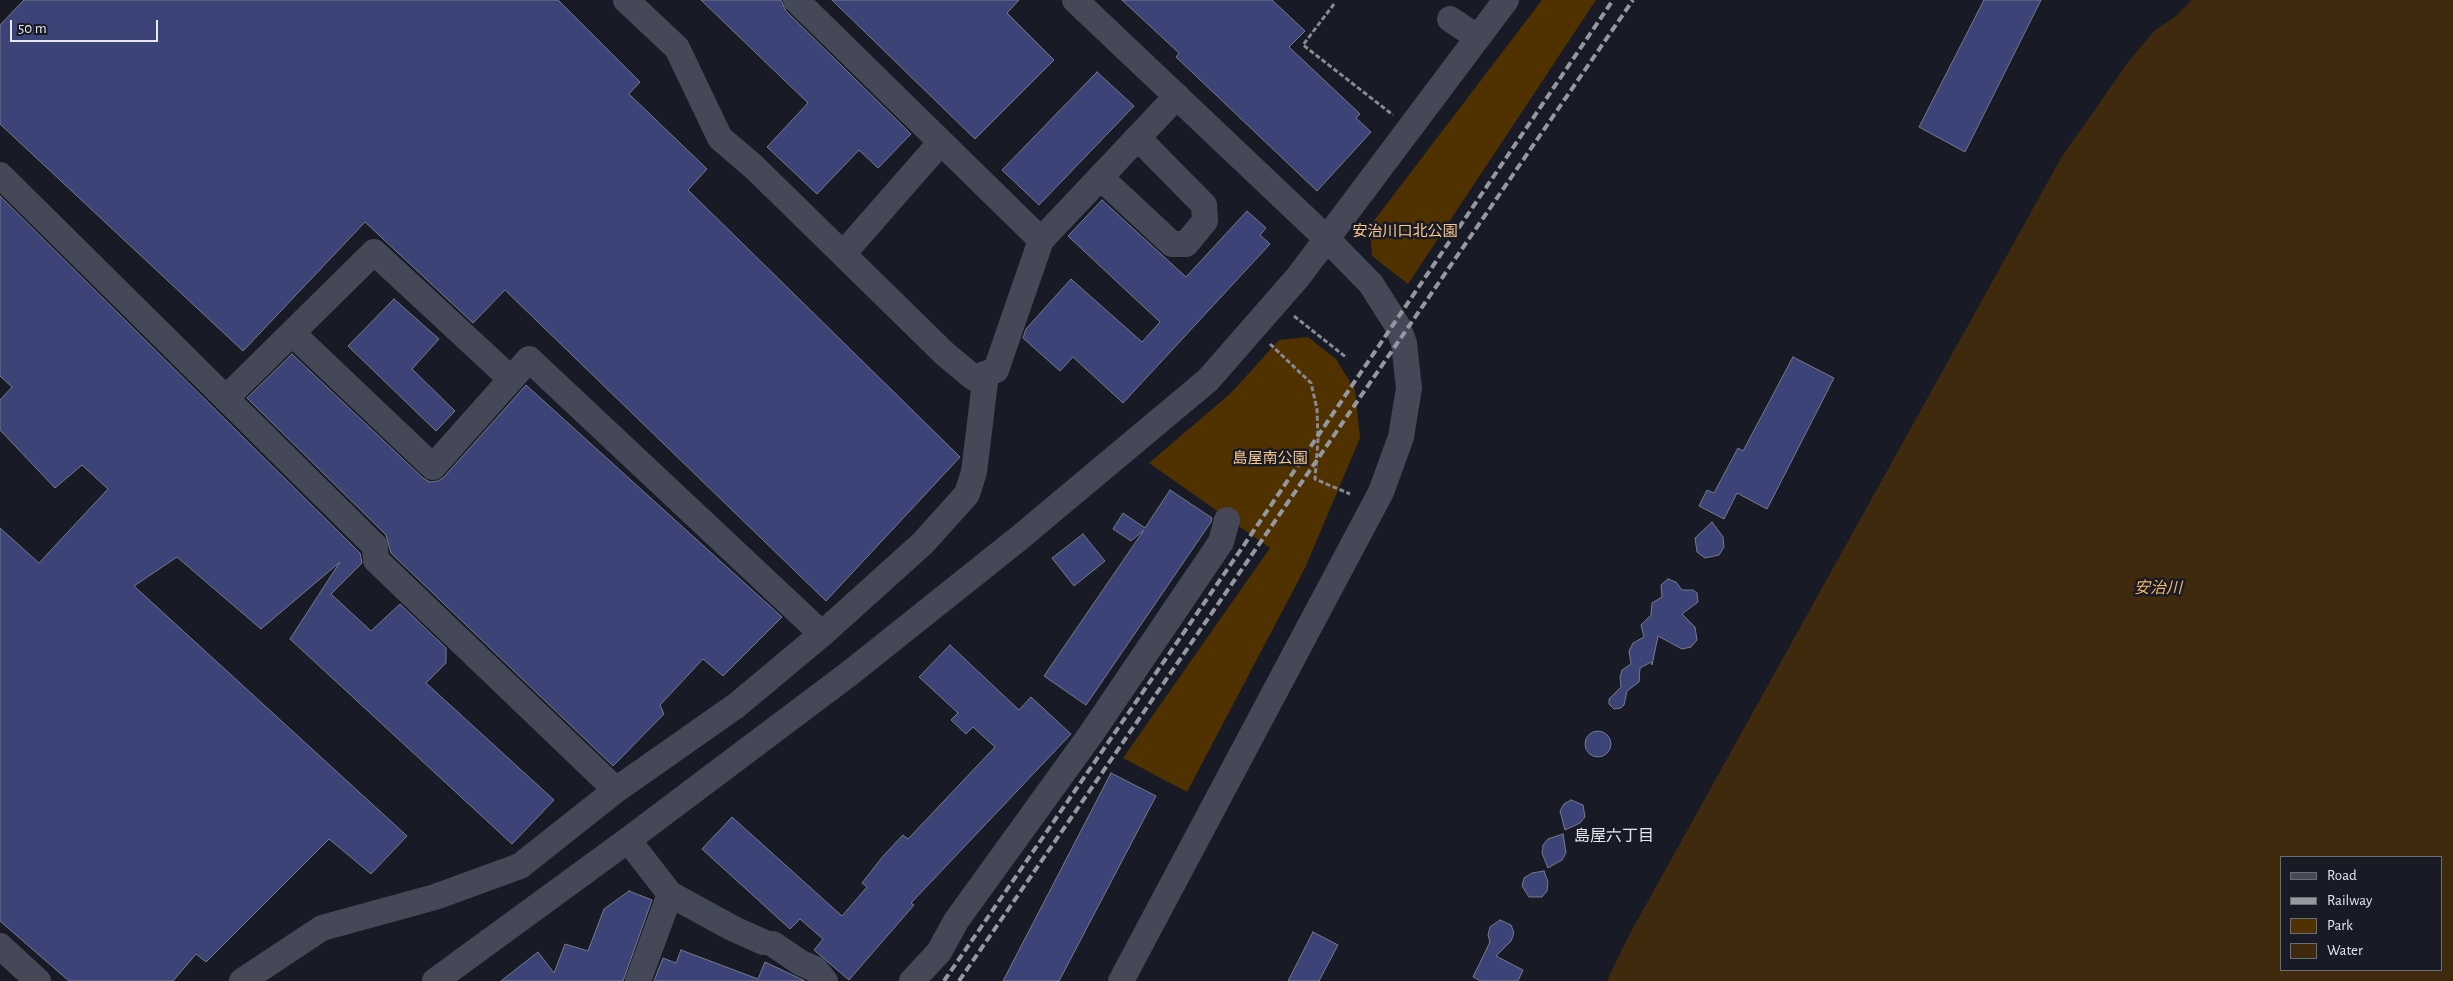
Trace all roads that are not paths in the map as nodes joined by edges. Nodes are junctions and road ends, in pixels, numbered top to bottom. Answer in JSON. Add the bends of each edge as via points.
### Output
{"nodes":[{"id":1,"x":626,"y":0,"type":"edge"},
{"id":2,"x":796,"y":0,"type":"edge"},
{"id":3,"x":1075,"y":0,"type":"edge"},
{"id":4,"x":1506,"y":0,"type":"edge"},
{"id":5,"x":1450,"y":18,"type":"dead end"},
{"id":6,"x":1478,"y":38,"type":"junction"},
{"id":7,"x":1177,"y":96,"type":"junction"},
{"id":8,"x":1138,"y":138,"type":"junction"},
{"id":9,"x":941,"y":142,"type":"junction"},
{"id":10,"x":0,"y":175,"type":"edge"},
{"id":11,"x":1100,"y":177,"type":"junction"},
{"id":12,"x":1327,"y":239,"type":"junction"},
{"id":13,"x":1041,"y":240,"type":"junction"},
{"id":14,"x":843,"y":254,"type":"junction"},
{"id":15,"x":292,"y":333,"type":"junction"},
{"id":16,"x":986,"y":374,"type":"junction"},
{"id":17,"x":511,"y":379,"type":"junction"},
{"id":18,"x":226,"y":398,"type":"junction"},
{"id":19,"x":1227,"y":520,"type":"dead end"},
{"id":20,"x":822,"y":634,"type":"junction"},
{"id":21,"x":616,"y":790,"type":"junction"},
{"id":22,"x":628,"y":840,"type":"junction"},
{"id":23,"x":670,"y":894,"type":"junction"},
{"id":24,"x":0,"y":946,"type":"edge"},
{"id":25,"x":38,"y":981,"type":"edge"},
{"id":26,"x":242,"y":981,"type":"edge"},
{"id":27,"x":436,"y":981,"type":"edge"},
{"id":28,"x":638,"y":981,"type":"edge"},
{"id":29,"x":825,"y":981,"type":"edge"},
{"id":30,"x":912,"y":981,"type":"edge"},
{"id":31,"x":1121,"y":981,"type":"edge"}],
"edges":[{"from":1,"to":14,"type":"street","via":[[677,48],[720,138]]},
{"from":2,"to":9,"type":"street"},
{"from":3,"to":7,"type":"street"},
{"from":4,"to":6,"type":"street"},
{"from":5,"to":6,"type":"street"},
{"from":6,"to":12,"type":"street"},
{"from":7,"to":8,"type":"street"},
{"from":7,"to":12,"type":"street"},
{"from":8,"to":11,"type":"street"},
{"from":8,"to":11,"type":"street","via":[[1204,205],[1205,221],[1186,244],[1172,244]]},
{"from":9,"to":13,"type":"street"},
{"from":9,"to":14,"type":"street"},
{"from":10,"to":18,"type":"street"},
{"from":11,"to":13,"type":"street"},
{"from":12,"to":22,"type":"street","via":[[1208,380],[1018,539],[850,673]]},
{"from":12,"to":31,"type":"street","via":[[1371,284],[1397,325],[1404,343],[1409,388],[1401,437],[1382,492]]},
{"from":13,"to":16,"type":"street","via":[[996,370]]},
{"from":14,"to":16,"type":"street","via":[[945,354],[974,378]]},
{"from":15,"to":17,"type":"street","via":[[374,252]]},
{"from":15,"to":17,"type":"street","via":[[433,467]]},
{"from":15,"to":18,"type":"street"},
{"from":16,"to":20,"type":"street","via":[[974,472],[967,494],[923,543]]},
{"from":17,"to":20,"type":"street","via":[[529,359]]},
{"from":18,"to":21,"type":"street","via":[[375,546],[376,560]]},
{"from":19,"to":30,"type":"street","via":[[1222,542],[1102,718],[956,921],[939,952]]},
{"from":20,"to":21,"type":"street","via":[[737,705]]},
{"from":21,"to":26,"type":"street","via":[[520,866],[435,898],[322,928]]},
{"from":22,"to":23,"type":"street"},
{"from":22,"to":27,"type":"street"},
{"from":23,"to":28,"type":"street"},
{"from":23,"to":29,"type":"street","via":[[815,969]]},
{"from":24,"to":25,"type":"street"}]}
